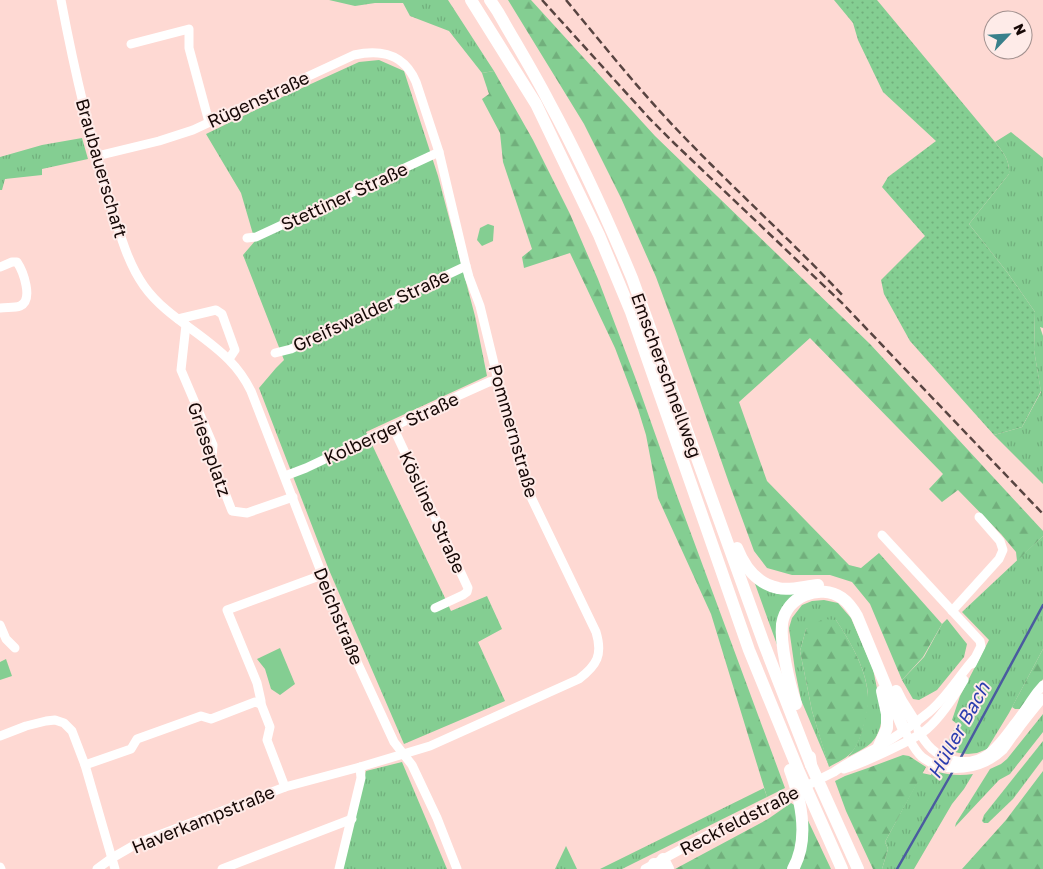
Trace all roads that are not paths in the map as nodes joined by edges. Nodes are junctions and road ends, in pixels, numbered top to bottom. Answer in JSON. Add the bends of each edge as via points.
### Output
{"nodes":[{"id":1,"x":61,"y":0,"type":"edge"},
{"id":2,"x":471,"y":0,"type":"edge"},
{"id":3,"x":490,"y":0,"type":"edge"},
{"id":4,"x":131,"y":44,"type":"dead end"},
{"id":5,"x":412,"y":72,"type":"joint"},
{"id":6,"x":209,"y":122,"type":"junction"},
{"id":7,"x":439,"y":152,"type":"junction"},
{"id":8,"x":97,"y":156,"type":"junction"},
{"id":9,"x":247,"y":238,"type":"dead end"},
{"id":10,"x":466,"y":266,"type":"junction"},
{"id":11,"x":0,"y":267,"type":"edge"},
{"id":12,"x":0,"y":308,"type":"edge"},
{"id":13,"x":178,"y":319,"type":"junction"},
{"id":14,"x":186,"y":325,"type":"junction"},
{"id":15,"x":275,"y":352,"type":"dead end"},
{"id":16,"x":228,"y":359,"type":"junction"},
{"id":17,"x":498,"y":380,"type":"junction"},
{"id":18,"x":392,"y":427,"type":"junction"},
{"id":19,"x":701,"y":468,"type":"junction"},
{"id":20,"x":285,"y":476,"type":"junction"},
{"id":21,"x":293,"y":497,"type":"junction"},
{"id":22,"x":979,"y":517,"type":"dead end"},
{"id":23,"x":882,"y":535,"type":"dead end"},
{"id":24,"x":322,"y":575,"type":"junction"},
{"id":25,"x":435,"y":608,"type":"dead end"},
{"id":26,"x":952,"y":611,"type":"junction"},
{"id":27,"x":0,"y":625,"type":"edge"},
{"id":28,"x":15,"y":648,"type":"dead end"},
{"id":29,"x":880,"y":669,"type":"junction"},
{"id":30,"x":1043,"y":686,"type":"edge"},
{"id":31,"x":1043,"y":698,"type":"edge"},
{"id":32,"x":261,"y":704,"type":"junction"},
{"id":33,"x":912,"y":732,"type":"junction"},
{"id":34,"x":0,"y":736,"type":"edge"},
{"id":35,"x":879,"y":746,"type":"junction"},
{"id":36,"x":404,"y":754,"type":"junction"},
{"id":37,"x":972,"y":764,"type":"junction"},
{"id":38,"x":86,"y":765,"type":"junction"},
{"id":39,"x":811,"y":765,"type":"junction"},
{"id":40,"x":360,"y":766,"type":"junction"},
{"id":41,"x":834,"y":772,"type":"junction"},
{"id":42,"x":285,"y":787,"type":"junction"},
{"id":43,"x":804,"y":798,"type":"junction"},
{"id":44,"x":352,"y":819,"type":"junction"},
{"id":45,"x":112,"y":858,"type":"junction"},
{"id":46,"x":657,"y":866,"type":"edge"},
{"id":47,"x":97,"y":869,"type":"edge"},
{"id":48,"x":115,"y":869,"type":"edge"},
{"id":49,"x":222,"y":869,"type":"edge"},
{"id":50,"x":339,"y":869,"type":"edge"},
{"id":51,"x":457,"y":869,"type":"edge"},
{"id":52,"x":793,"y":869,"type":"edge"},
{"id":53,"x":842,"y":869,"type":"edge"},
{"id":54,"x":858,"y":869,"type":"edge"}],
"edges":[{"from":1,"to":8,"type":"street","name":"Braubauerschaft"},
{"from":2,"to":43,"type":"highway","name":"Emscherschnellweg","via":[[536,104],[603,244],[631,312]]},
{"from":3,"to":19,"type":"highway","name":"Emscherschnellweg","via":[[549,102],[611,228]]},
{"from":4,"to":6,"type":"street","via":[[189,29],[189,48]]},
{"from":5,"to":6,"type":"street","name":"Rügenstraße","via":[[387,54],[366,52],[337,62]]},
{"from":5,"to":7,"type":"street","name":"Pommernstraße"},
{"from":6,"to":8,"type":"street","name":"Rügenstraße","via":[[176,136]]},
{"from":7,"to":9,"type":"street","name":"Stettiner Straße","via":[[265,233]]},
{"from":7,"to":10,"type":"street","name":"Pommernstraße"},
{"from":8,"to":13,"type":"street","name":"Braubauerschaft","via":[[131,264],[144,286]]},
{"from":10,"to":15,"type":"street","name":"Greifswalder Straße","via":[[290,349]]},
{"from":10,"to":17,"type":"street","name":"Pommernstraße","via":[[480,306]]},
{"from":11,"to":12,"type":"street","via":[[17,262],[28,295],[20,306]]},
{"from":13,"to":14,"type":"street","name":"Deichstraße"},
{"from":13,"to":16,"type":"street","via":[[216,310],[222,314],[235,350]]},
{"from":14,"to":16,"type":"street","name":"Deichstraße"},
{"from":14,"to":21,"type":"street","name":"Grieseplatz","via":[[182,370],[213,445],[212,460],[232,511],[246,514]]},
{"from":16,"to":20,"type":"street","name":"Deichstraße","via":[[251,390]]},
{"from":17,"to":18,"type":"street","name":"Kolberger Straße"},
{"from":17,"to":36,"type":"street","name":"Pommernstraße","via":[[532,500],[596,632],[597,662],[579,679],[430,746]]},
{"from":18,"to":20,"type":"street","name":"Kolberger Straße"},
{"from":18,"to":25,"type":"street","name":"Kösliner Straße","via":[[468,588],[468,592]]},
{"from":19,"to":33,"type":"highway","via":[[714,485],[741,557],[756,577],[779,588],[828,586],[848,596],[855,604],[901,701]]},
{"from":19,"to":39,"type":"highway","name":"Emscherschnellweg"},
{"from":20,"to":21,"type":"street","name":"Deichstraße"},
{"from":21,"to":24,"type":"street","name":"Deichstraße"},
{"from":22,"to":26,"type":"street","via":[[1000,541],[1003,550],[999,559]]},
{"from":23,"to":26,"type":"street","name":"Reckfeldstraße"},
{"from":24,"to":32,"type":"street","name":"Haverkampstraße","via":[[227,610],[257,683]]},
{"from":24,"to":36,"type":"street","name":"Deichstraße","via":[[356,660],[394,742]]},
{"from":26,"to":33,"type":"street","name":"Reckfeldstraße","via":[[981,646],[951,690]]},
{"from":27,"to":28,"type":"street","via":[[6,639]]},
{"from":29,"to":33,"type":"highway"},
{"from":29,"to":35,"type":"highway","via":[[887,728]]},
{"from":29,"to":39,"type":"highway","via":[[857,616],[843,598],[824,591],[816,592],[802,596],[787,610],[782,622],[782,642]]},
{"from":30,"to":37,"type":"street","via":[[1000,744]]},
{"from":31,"to":37,"type":"street","via":[[1003,749],[987,761]]},
{"from":32,"to":38,"type":"street","via":[[255,702],[211,719],[201,716],[137,739],[131,749]]},
{"from":32,"to":42,"type":"street","name":"Haverkampstraße","via":[[270,728],[267,740]]},
{"from":33,"to":35,"type":"street","name":"Reckfeldstraße"},
{"from":33,"to":37,"type":"street","via":[[915,749],[927,760],[958,768]]},
{"from":33,"to":41,"type":"street","name":"Reckfeldstraße","via":[[877,756]]},
{"from":34,"to":38,"type":"street","via":[[55,720],[72,731]]},
{"from":35,"to":41,"type":"street","name":"Reckfeldstraße"},
{"from":36,"to":40,"type":"street","name":"Haverkampstraße"},
{"from":36,"to":51,"type":"street","name":"Deichstraße","via":[[432,808]]},
{"from":38,"to":45,"type":"street"},
{"from":39,"to":54,"type":"highway"},
{"from":40,"to":42,"type":"street","name":"Haverkampstraße"},
{"from":40,"to":44,"type":"street","via":[[361,778]]},
{"from":41,"to":46,"type":"street","name":"Reckfeldstraße","via":[[702,838]]},
{"from":42,"to":45,"type":"street","name":"Haverkampstraße","via":[[138,844]]},
{"from":43,"to":52,"type":"highway","via":[[800,851]]},
{"from":43,"to":53,"type":"highway"},
{"from":44,"to":49,"type":"street"},
{"from":44,"to":50,"type":"street"},
{"from":45,"to":47,"type":"street","name":"Haverkampstraße"},
{"from":45,"to":48,"type":"street"}]}
